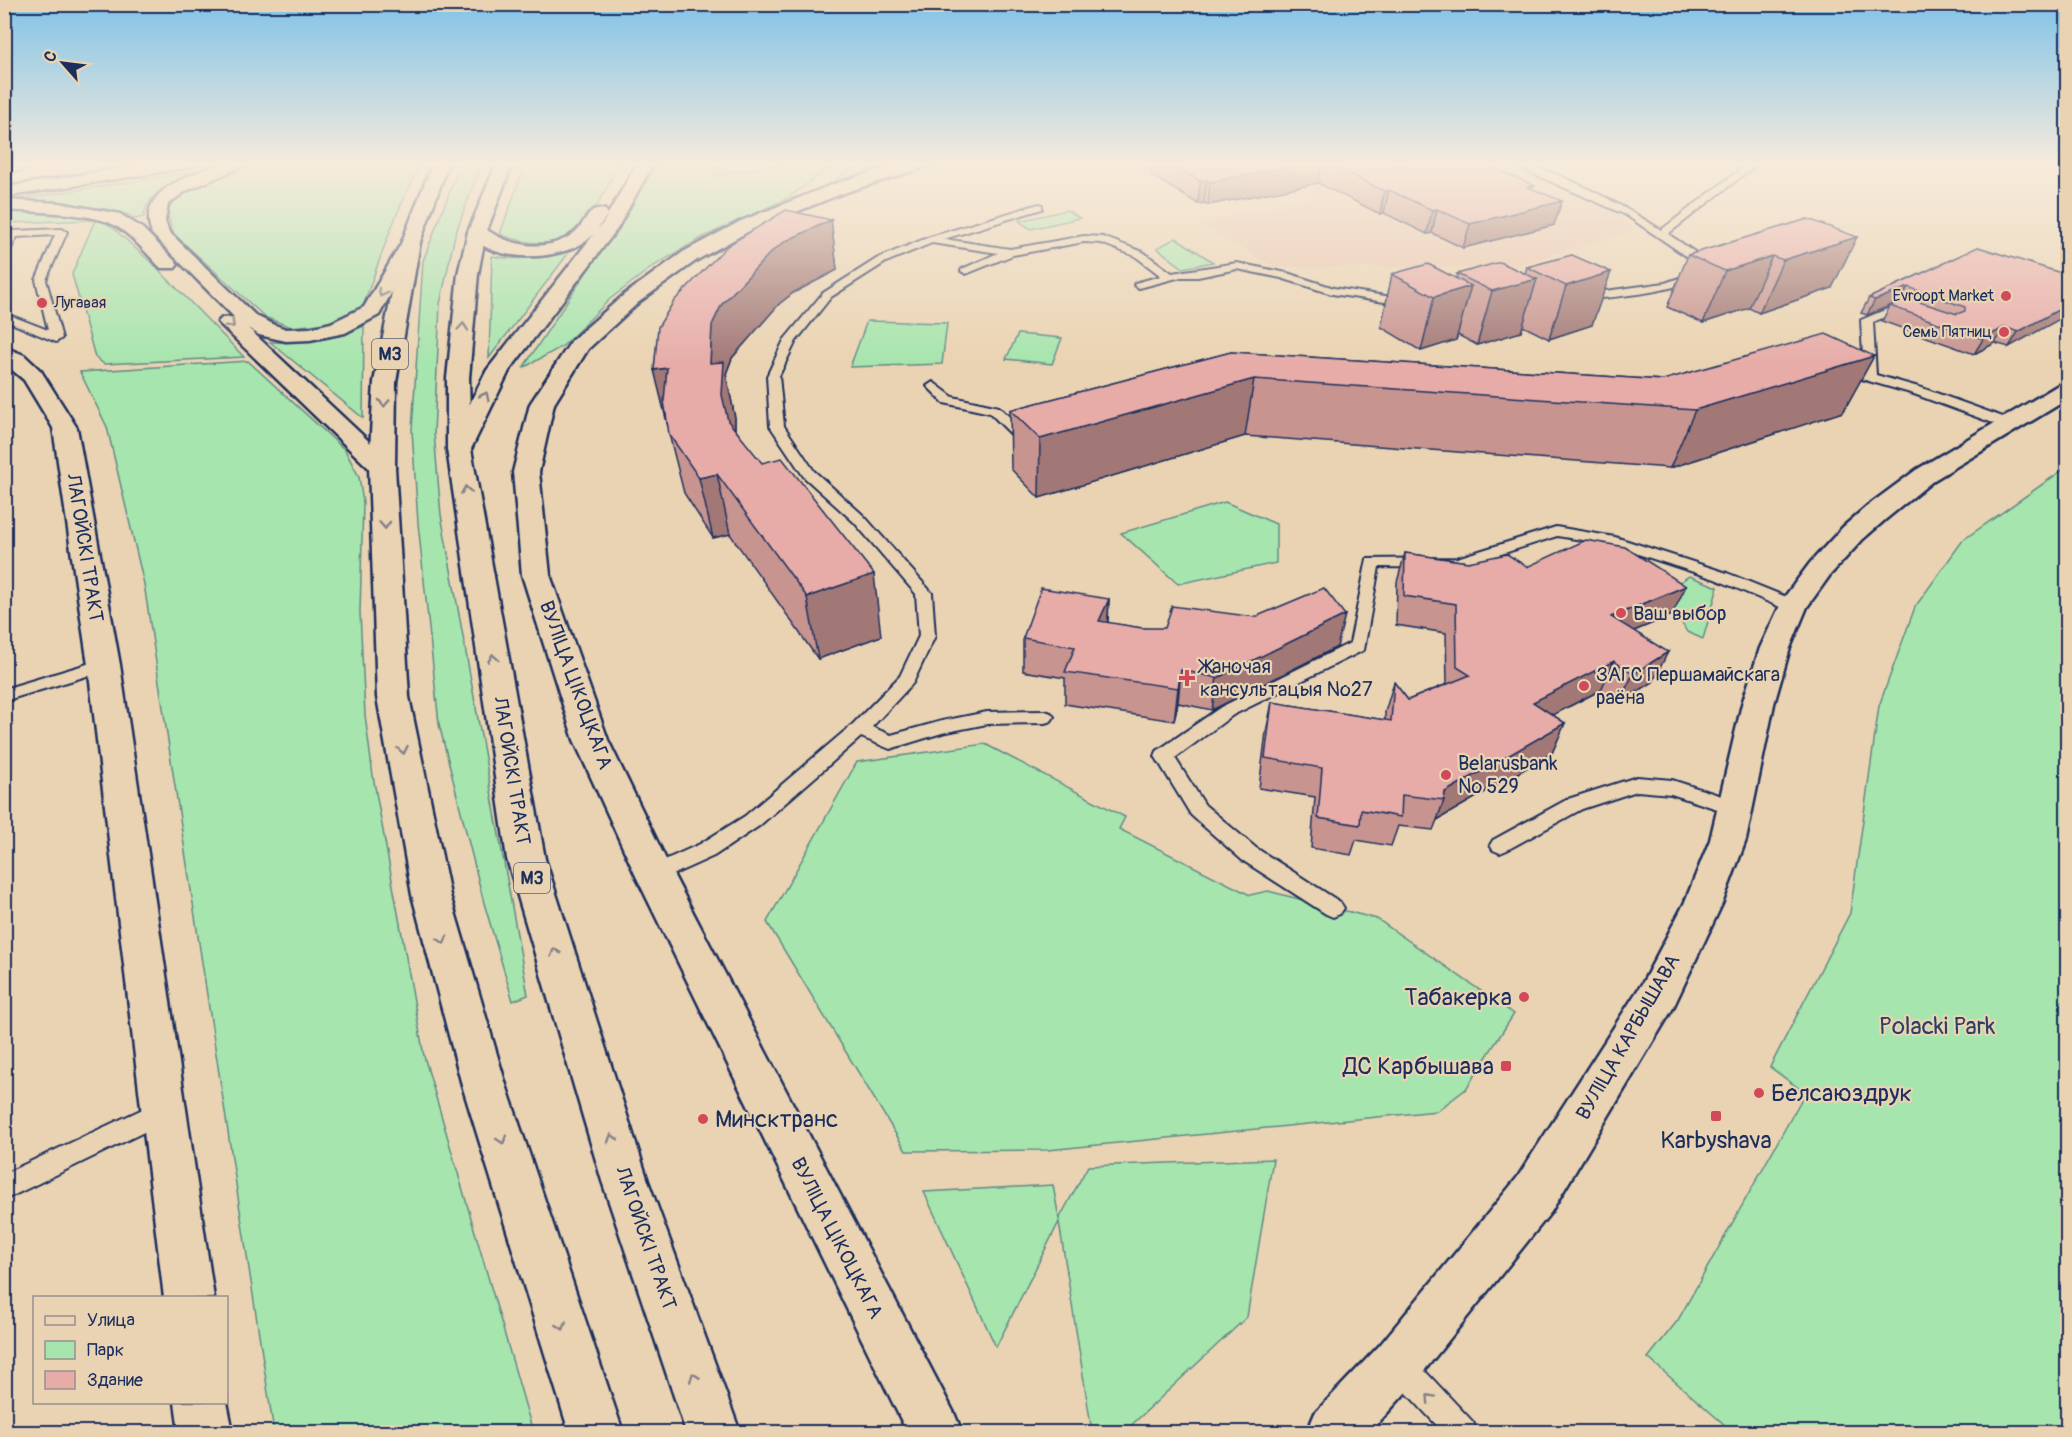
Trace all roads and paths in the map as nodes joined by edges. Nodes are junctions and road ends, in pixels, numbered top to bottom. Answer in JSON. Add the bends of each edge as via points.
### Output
{"nodes":[{"id":1,"x":131,"y":229,"type":"edge"},
{"id":2,"x":159,"y":229,"type":"edge"},
{"id":3,"x":416,"y":229,"type":"edge"},
{"id":4,"x":478,"y":229,"type":"edge"},
{"id":5,"x":588,"y":229,"type":"edge"},
{"id":6,"x":608,"y":229,"type":"edge"},
{"id":7,"x":740,"y":229,"type":"edge"},
{"id":8,"x":967,"y":229,"type":"edge"},
{"id":9,"x":1654,"y":229,"type":"edge"},
{"id":10,"x":1668,"y":229,"type":"edge"},
{"id":11,"x":477,"y":232,"type":"junction"},
{"id":12,"x":1662,"y":234,"type":"junction"},
{"id":13,"x":931,"y":240,"type":"junction"},
{"id":14,"x":411,"y":242,"type":"junction"},
{"id":15,"x":4,"y":252,"type":"edge"},
{"id":16,"x":1010,"y":252,"type":"junction"},
{"id":17,"x":966,"y":271,"type":"dead end"},
{"id":18,"x":1170,"y":277,"type":"junction"},
{"id":19,"x":1140,"y":285,"type":"dead end"},
{"id":20,"x":1563,"y":298,"type":"edge"},
{"id":21,"x":1426,"y":304,"type":"edge"},
{"id":22,"x":1919,"y":314,"type":"edge"},
{"id":23,"x":4,"y":316,"type":"edge"},
{"id":24,"x":4,"y":354,"type":"edge"},
{"id":25,"x":1829,"y":366,"type":"edge"},
{"id":26,"x":1870,"y":375,"type":"junction"},
{"id":27,"x":933,"y":386,"type":"dead end"},
{"id":28,"x":2067,"y":389,"type":"edge"},
{"id":29,"x":2009,"y":424,"type":"junction"},
{"id":30,"x":1046,"y":432,"type":"edge"},
{"id":31,"x":459,"y":448,"type":"junction"},
{"id":32,"x":382,"y":467,"type":"junction"},
{"id":33,"x":1793,"y":606,"type":"junction"},
{"id":34,"x":104,"y":665,"type":"junction"},
{"id":35,"x":4,"y":695,"type":"edge"},
{"id":36,"x":1045,"y":717,"type":"dead end"},
{"id":37,"x":859,"y":729,"type":"junction"},
{"id":38,"x":1736,"y":808,"type":"junction"},
{"id":39,"x":1500,"y":845,"type":"dead end"},
{"id":40,"x":654,"y":874,"type":"junction"},
{"id":41,"x":1333,"y":908,"type":"dead end"},
{"id":42,"x":166,"y":1115,"type":"junction"},
{"id":43,"x":4,"y":1188,"type":"edge"},
{"id":44,"x":189,"y":1296,"type":"edge"},
{"id":45,"x":1398,"y":1363,"type":"junction"},
{"id":46,"x":202,"y":1404,"type":"edge"},
{"id":47,"x":206,"y":1432,"type":"edge"},
{"id":48,"x":596,"y":1432,"type":"edge"},
{"id":49,"x":713,"y":1432,"type":"edge"},
{"id":50,"x":934,"y":1432,"type":"edge"},
{"id":51,"x":1334,"y":1432,"type":"edge"},
{"id":52,"x":1463,"y":1432,"type":"edge"}],
"edges":[{"from":1,"to":32,"type":"main road","one_way":true},
{"from":14,"to":2,"type":"main road","one_way":true,"via":[[372,311],[337,328],[286,335],[249,320]]},
{"from":3,"to":14,"type":"main road","number":"М3"},
{"from":4,"to":11,"type":"main road","name":"ЛАГОЙСКІ ТРАКТ","number":"М3"},
{"from":5,"to":11,"type":"main road","via":[[576,240],[549,249],[516,250],[498,245]]},
{"from":31,"to":6,"type":"main road","one_way":true,"via":[[498,370]]},
{"from":7,"to":40,"type":"main road","name":"ВУЛІЦА ЦІКОЦКАГА","via":[[690,256],[632,298],[580,345],[542,404],[526,472],[536,575],[591,740]]},
{"from":8,"to":13,"type":"lane"},
{"from":9,"to":12,"type":"lane"},
{"from":10,"to":12,"type":"lane"},
{"from":31,"to":11,"type":"main road","name":"ЛАГОЙСКІ ТРАКТ","number":"М3","one_way":true,"via":[[459,378],[468,274]]},
{"from":12,"to":20,"type":"lane","via":[[1713,269],[1696,279]]},
{"from":13,"to":16,"type":"lane"},
{"from":13,"to":37,"type":"lane","via":[[882,260],[827,295],[790,340],[774,376],[777,426],[809,474],[859,519],[924,593],[927,636],[907,679]]},
{"from":14,"to":32,"type":"main road","number":"М3","one_way":true,"via":[[385,382]]},
{"from":15,"to":23,"type":"lane","via":[[14,234],[62,232],[41,280],[56,338]]},
{"from":16,"to":17,"type":"lane"},
{"from":16,"to":18,"type":"lane","via":[[1084,239],[1103,240],[1139,254]]},
{"from":18,"to":19,"type":"lane"},
{"from":18,"to":21,"type":"lane","via":[[1237,266],[1283,275],[1332,291]]},
{"from":22,"to":26,"type":"lane","via":[[1899,307],[1867,320]]},
{"from":24,"to":34,"type":"main road","name":"ЛАГОЙСКІ ТРАКТ","via":[[33,376],[65,428]]},
{"from":25,"to":26,"type":"lane"},
{"from":26,"to":29,"type":"lane"},
{"from":27,"to":30,"type":"lane","via":[[949,400],[994,410],[1023,438]]},
{"from":28,"to":29,"type":"main road","name":"ВУЛІЦА КАРБЫШАВА"},
{"from":29,"to":33,"type":"main road","name":"ВУЛІЦА КАРБЫШАВА","via":[[1925,475],[1876,513],[1820,569]]},
{"from":49,"to":31,"type":"main road","name":"ЛАГОЙСКІ ТРАКТ","number":"М3","one_way":true,"via":[[625,1181],[526,859]]},
{"from":32,"to":48,"type":"main road","number":"М3","one_way":true,"via":[[393,697],[431,895],[484,1084]]},
{"from":33,"to":38,"type":"main road","name":"ВУЛІЦА КАРБЫШАВА","via":[[1758,704]]},
{"from":33,"to":41,"type":"lane","via":[[1721,576],[1610,540],[1556,531],[1458,563],[1372,562],[1358,646],[1227,711],[1164,756],[1198,810],[1249,854]]},
{"from":34,"to":35,"type":"lane"},
{"from":34,"to":42,"type":"main road","name":"ЛАГОЙСКІ ТРАКТ"},
{"from":36,"to":37,"type":"lane","via":[[987,718],[890,742]]},
{"from":37,"to":40,"type":"lane","via":[[752,821],[707,850]]},
{"from":38,"to":39,"type":"lane","via":[[1672,788],[1637,784],[1575,804]]},
{"from":38,"to":45,"type":"main road","name":"ВУЛІЦА КАРБЫШАВА","via":[[1703,904],[1658,995],[1534,1195]]},
{"from":40,"to":50,"type":"main road","name":"ВУЛІЦА ЦІКОЦКАГА"},
{"from":42,"to":43,"type":"lane"},
{"from":42,"to":44,"type":"main road","name":"ЛАГОЙСКІ ТРАКТ"},
{"from":45,"to":51,"type":"main road","name":"ВУЛІЦА КАРБЫШАВА"},
{"from":52,"to":45,"type":"lane","one_way":true},
{"from":46,"to":47,"type":"main road"}]}
